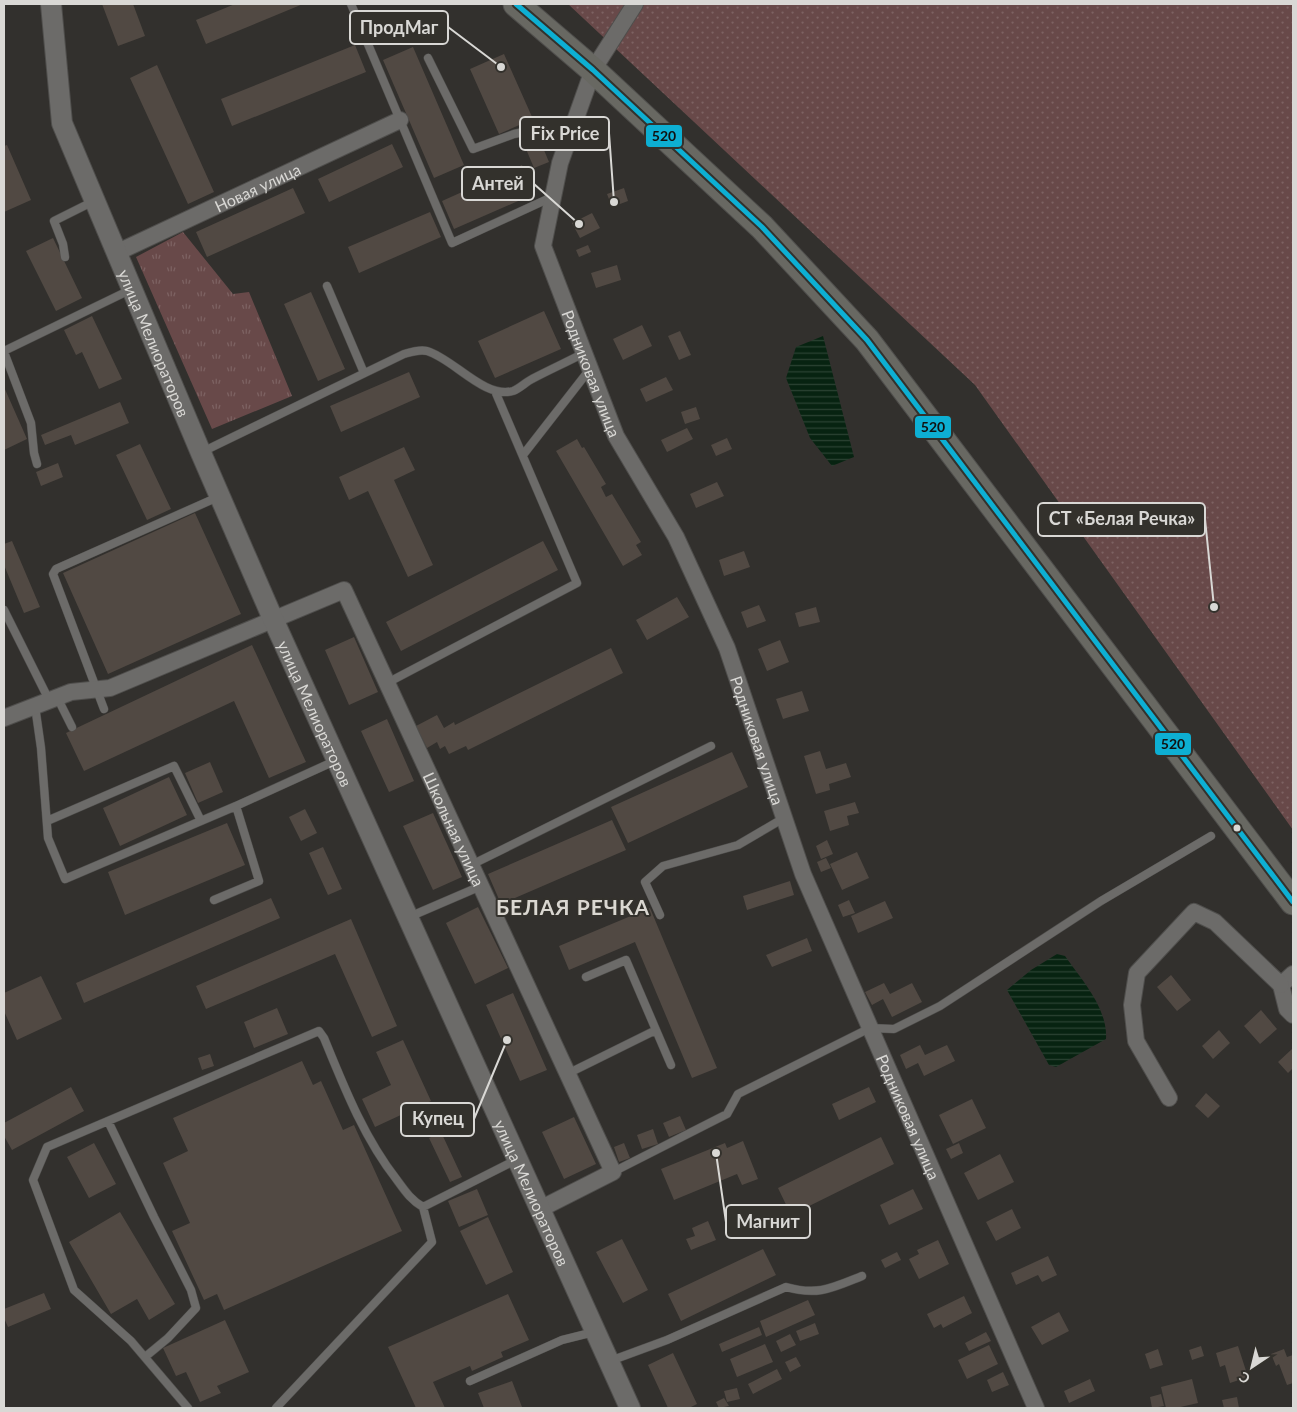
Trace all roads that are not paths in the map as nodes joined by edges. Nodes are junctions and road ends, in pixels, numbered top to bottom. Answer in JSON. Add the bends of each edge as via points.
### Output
{"nodes":[{"id":1,"x":51,"y":4,"type":"edge"},
{"id":2,"x":351,"y":4,"type":"edge"},
{"id":3,"x":516,"y":4,"type":"edge"},
{"id":4,"x":635,"y":4,"type":"edge"},
{"id":5,"x":428,"y":58,"type":"dead end"},
{"id":6,"x":593,"y":70,"type":"junction"},
{"id":7,"x":400,"y":120,"type":"junction"},
{"id":8,"x":572,"y":130,"type":"junction"},
{"id":9,"x":554,"y":197,"type":"junction"},
{"id":10,"x":94,"y":201,"type":"junction"},
{"id":11,"x":116,"y":253,"type":"junction"},
{"id":12,"x":65,"y":257,"type":"dead end"},
{"id":13,"x":326,"y":286,"type":"dead end"},
{"id":14,"x":132,"y":289,"type":"junction"},
{"id":15,"x":4,"y":352,"type":"edge"},
{"id":16,"x":587,"y":361,"type":"junction"},
{"id":17,"x":364,"y":373,"type":"junction"},
{"id":18,"x":495,"y":391,"type":"junction"},
{"id":19,"x":200,"y":453,"type":"junction"},
{"id":20,"x":523,"y":455,"type":"junction"},
{"id":21,"x":37,"y":464,"type":"dead end"},
{"id":22,"x":220,"y":497,"type":"junction"},
{"id":23,"x":4,"y":610,"type":"edge"},
{"id":24,"x":273,"y":619,"type":"junction"},
{"id":25,"x":387,"y":683,"type":"junction"},
{"id":26,"x":96,"y":689,"type":"junction"},
{"id":27,"x":47,"y":701,"type":"junction"},
{"id":28,"x":104,"y":709,"type":"dead end"},
{"id":29,"x":4,"y":718,"type":"edge"},
{"id":30,"x":72,"y":727,"type":"dead end"},
{"id":31,"x":711,"y":746,"type":"dead end"},
{"id":32,"x":337,"y":760,"type":"junction"},
{"id":33,"x":236,"y":806,"type":"junction"},
{"id":34,"x":784,"y":818,"type":"junction"},
{"id":35,"x":47,"y":821,"type":"junction"},
{"id":36,"x":201,"y":821,"type":"junction"},
{"id":37,"x":1211,"y":836,"type":"dead end"},
{"id":38,"x":471,"y":865,"type":"junction"},
{"id":39,"x":481,"y":886,"type":"junction"},
{"id":40,"x":214,"y":900,"type":"dead end"},
{"id":41,"x":1293,"y":902,"type":"edge"},
{"id":42,"x":660,"y":915,"type":"dead end"},
{"id":43,"x":408,"y":917,"type":"junction"},
{"id":44,"x":1293,"y":974,"type":"edge"},
{"id":45,"x":586,"y":977,"type":"dead end"},
{"id":46,"x":1281,"y":986,"type":"junction"},
{"id":47,"x":1293,"y":1015,"type":"edge"},
{"id":48,"x":870,"y":1028,"type":"junction"},
{"id":49,"x":656,"y":1030,"type":"junction"},
{"id":50,"x":671,"y":1065,"type":"dead end"},
{"id":51,"x":568,"y":1074,"type":"junction"},
{"id":52,"x":1169,"y":1098,"type":"dead end"},
{"id":53,"x":108,"y":1121,"type":"junction"},
{"id":54,"x":518,"y":1159,"type":"junction"},
{"id":55,"x":613,"y":1172,"type":"junction"},
{"id":56,"x":423,"y":1207,"type":"junction"},
{"id":57,"x":540,"y":1209,"type":"junction"},
{"id":58,"x":862,"y":1276,"type":"dead end"},
{"id":59,"x":596,"y":1332,"type":"junction"},
{"id":60,"x":145,"y":1357,"type":"junction"},
{"id":61,"x":610,"y":1362,"type":"junction"},
{"id":62,"x":470,"y":1381,"type":"dead end"},
{"id":63,"x":188,"y":1408,"type":"edge"},
{"id":64,"x":276,"y":1408,"type":"edge"},
{"id":65,"x":630,"y":1408,"type":"edge"},
{"id":66,"x":1036,"y":1408,"type":"edge"}],
"edges":[{"from":1,"to":10,"type":"street","name":"улица Мелиораторов","via":[[62,123]]},
{"from":2,"to":7,"type":"lane"},
{"from":3,"to":6,"type":"main road"},
{"from":4,"to":6,"type":"street","name":"Родниковая улица"},
{"from":5,"to":8,"type":"lane","via":[[473,149],[514,134],[551,126]]},
{"from":6,"to":8,"type":"street","name":"Родниковая улица"},
{"from":6,"to":41,"type":"main road","via":[[762,227],[867,340]]},
{"from":7,"to":9,"type":"lane","via":[[452,243]]},
{"from":7,"to":11,"type":"street","name":"Новая улица"},
{"from":8,"to":9,"type":"street","name":"Родниковая улица","via":[[560,163]]},
{"from":9,"to":16,"type":"street","name":"Родниковая улица","via":[[544,246]]},
{"from":10,"to":11,"type":"street","name":"улица Мелиораторов"},
{"from":10,"to":12,"type":"lane","via":[[54,222]]},
{"from":11,"to":14,"type":"street","name":"улица Мелиораторов"},
{"from":13,"to":17,"type":"lane"},
{"from":14,"to":15,"type":"lane"},
{"from":14,"to":19,"type":"street","name":"улица Мелиораторов"},
{"from":15,"to":21,"type":"lane","via":[[31,424]]},
{"from":16,"to":18,"type":"lane","via":[[531,380],[514,391]]},
{"from":16,"to":20,"type":"lane"},
{"from":16,"to":34,"type":"street","name":"Родниковая улица","via":[[616,436],[676,537],[727,648]]},
{"from":17,"to":18,"type":"lane","via":[[404,354],[426,351]]},
{"from":17,"to":19,"type":"lane"},
{"from":18,"to":20,"type":"lane"},
{"from":19,"to":22,"type":"street","name":"улица Мелиораторов"},
{"from":20,"to":25,"type":"lane","via":[[577,584]]},
{"from":22,"to":24,"type":"street","name":"улица Мелиораторов"},
{"from":22,"to":26,"type":"lane","via":[[53,574]]},
{"from":23,"to":27,"type":"lane"},
{"from":24,"to":25,"type":"street","name":"Школьная улица","via":[[344,590]]},
{"from":24,"to":26,"type":"street","via":[[110,688]]},
{"from":24,"to":32,"type":"street","name":"улица Мелиораторов"},
{"from":25,"to":38,"type":"street","name":"Школьная улица"},
{"from":26,"to":27,"type":"street","via":[[70,692]]},
{"from":26,"to":28,"type":"lane"},
{"from":27,"to":29,"type":"street"},
{"from":27,"to":30,"type":"lane"},
{"from":27,"to":35,"type":"lane","via":[[41,748]]},
{"from":31,"to":38,"type":"lane"},
{"from":32,"to":33,"type":"lane"},
{"from":32,"to":43,"type":"street","name":"улица Мелиораторов"},
{"from":33,"to":36,"type":"lane"},
{"from":33,"to":40,"type":"lane","via":[[259,881]]},
{"from":34,"to":42,"type":"lane","via":[[738,845],[663,866],[645,882]]},
{"from":34,"to":48,"type":"street","name":"Родниковая улица","via":[[803,874]]},
{"from":35,"to":36,"type":"lane","via":[[174,766]]},
{"from":35,"to":36,"type":"lane","via":[[48,838],[65,879]]},
{"from":37,"to":48,"type":"lane","via":[[1101,901],[940,1006],[894,1029]]},
{"from":38,"to":39,"type":"street","name":"Школьная улица"},
{"from":39,"to":43,"type":"lane"},
{"from":39,"to":51,"type":"street","name":"Школьная улица"},
{"from":43,"to":54,"type":"street","name":"улица Мелиораторов"},
{"from":44,"to":46,"type":"street"},
{"from":45,"to":49,"type":"lane","via":[[626,960]]},
{"from":46,"to":47,"type":"street","via":[[1287,1009]]},
{"from":46,"to":52,"type":"street","via":[[1215,922],[1194,912],[1137,974],[1132,1005],[1136,1042]]},
{"from":48,"to":55,"type":"lane","via":[[738,1094],[727,1114]]},
{"from":48,"to":66,"type":"street","name":"Родниковая улица"},
{"from":49,"to":50,"type":"lane"},
{"from":49,"to":51,"type":"lane"},
{"from":51,"to":55,"type":"street","name":"Школьная улица"},
{"from":53,"to":56,"type":"lane","via":[[319,1031],[381,1160],[412,1200]]},
{"from":53,"to":60,"type":"lane","via":[[191,1290],[196,1308]]},
{"from":53,"to":60,"type":"lane","via":[[47,1147],[33,1180],[74,1290]]},
{"from":54,"to":56,"type":"lane"},
{"from":54,"to":57,"type":"street","name":"улица Мелиораторов"},
{"from":55,"to":57,"type":"street"},
{"from":56,"to":64,"type":"lane","via":[[432,1242]]},
{"from":57,"to":59,"type":"street","name":"улица Мелиораторов"},
{"from":58,"to":61,"type":"lane","via":[[819,1291],[786,1286]]},
{"from":59,"to":61,"type":"street","name":"улица Мелиораторов"},
{"from":59,"to":62,"type":"lane","via":[[562,1340]]},
{"from":60,"to":63,"type":"lane"},
{"from":61,"to":65,"type":"street","name":"улица Мелиораторов"}]}
